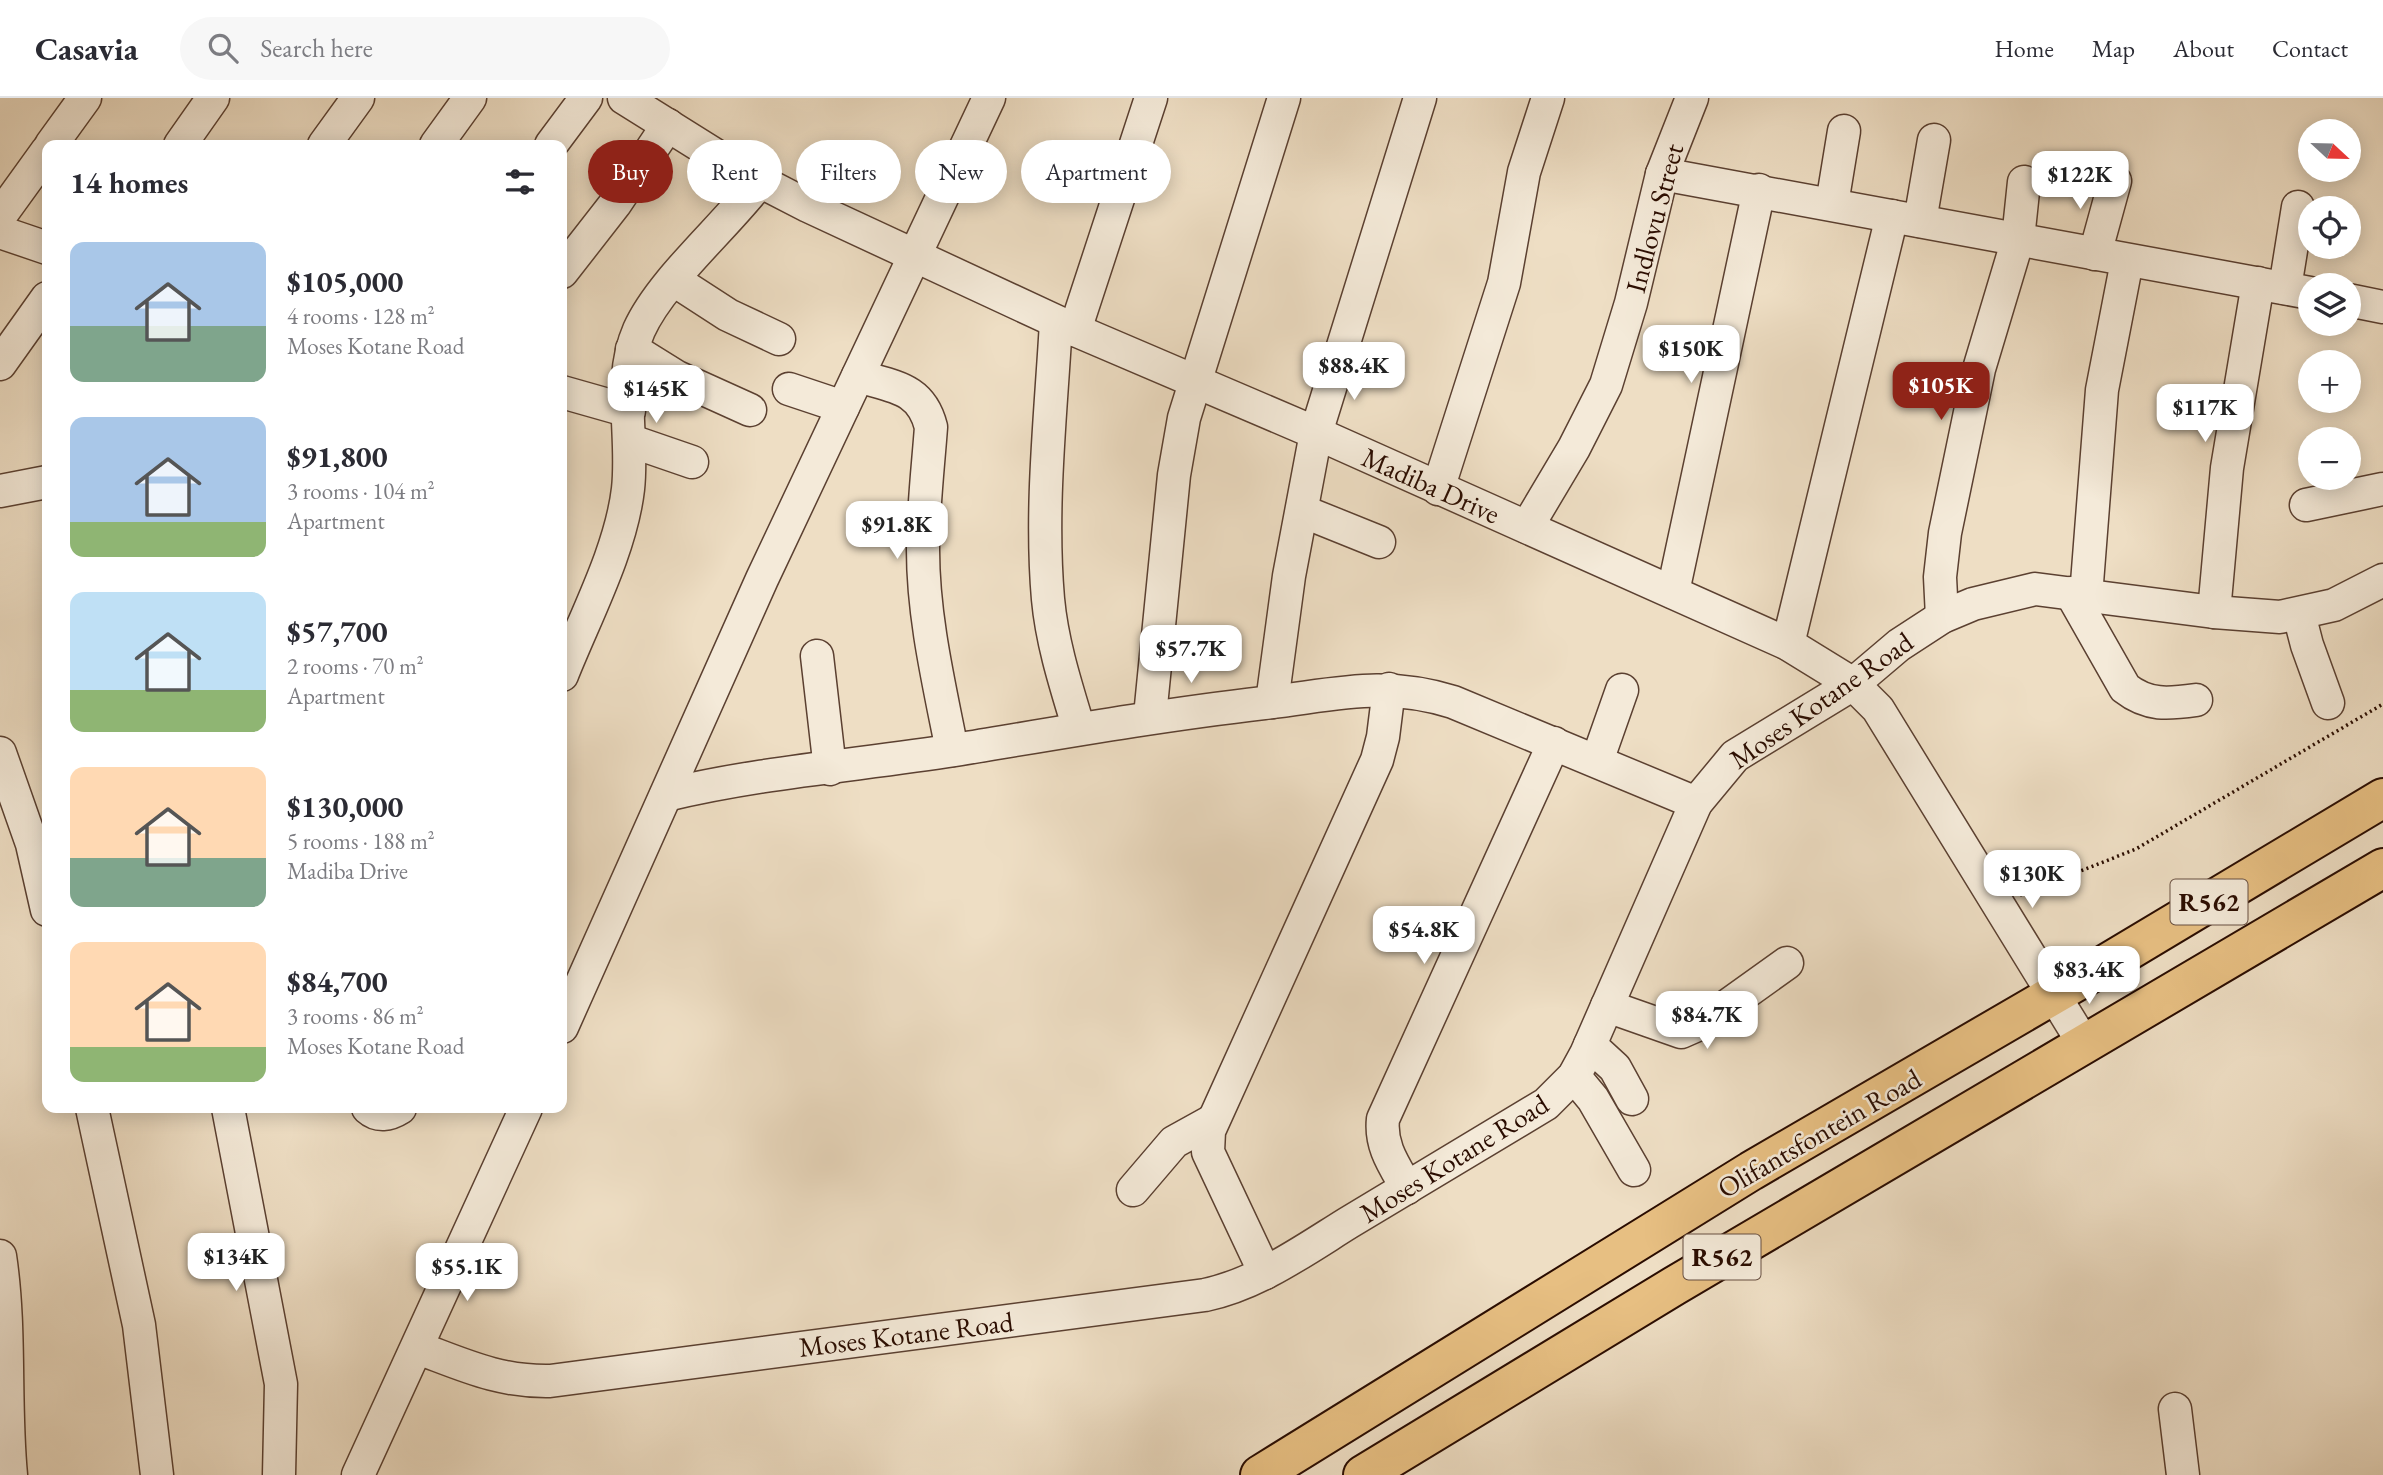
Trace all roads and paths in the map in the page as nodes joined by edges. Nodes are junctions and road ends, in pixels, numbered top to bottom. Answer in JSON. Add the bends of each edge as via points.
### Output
{"nodes":[{"id":1,"x":85,"y":98,"type":"edge"},
{"id":2,"x":213,"y":98,"type":"edge"},
{"id":3,"x":358,"y":98,"type":"edge"},
{"id":4,"x":470,"y":98,"type":"edge"},
{"id":5,"x":586,"y":98,"type":"edge"},
{"id":6,"x":624,"y":98,"type":"edge"},
{"id":7,"x":989,"y":98,"type":"edge"},
{"id":8,"x":1151,"y":98,"type":"edge"},
{"id":9,"x":1284,"y":98,"type":"edge"},
{"id":10,"x":1420,"y":98,"type":"edge"},
{"id":11,"x":1548,"y":98,"type":"edge"},
{"id":12,"x":1692,"y":98,"type":"edge"},
{"id":13,"x":668,"y":125,"type":"junction"},
{"id":14,"x":1844,"y":131,"type":"dead end"},
{"id":15,"x":55,"y":140,"type":"edge"},
{"id":16,"x":184,"y":140,"type":"edge"},
{"id":17,"x":328,"y":140,"type":"edge"},
{"id":18,"x":440,"y":140,"type":"edge"},
{"id":19,"x":555,"y":140,"type":"edge"},
{"id":20,"x":693,"y":140,"type":"edge"},
{"id":21,"x":1934,"y":140,"type":"dead end"},
{"id":22,"x":42,"y":157,"type":"edge"},
{"id":23,"x":1662,"y":174,"type":"junction"},
{"id":24,"x":2115,"y":181,"type":"dead end"},
{"id":25,"x":2025,"y":182,"type":"dead end"},
{"id":26,"x":1759,"y":190,"type":"junction"},
{"id":27,"x":782,"y":191,"type":"edge"},
{"id":28,"x":743,"y":203,"type":"edge"},
{"id":29,"x":1832,"y":204,"type":"junction"},
{"id":30,"x":2298,"y":207,"type":"dead end"},
{"id":31,"x":0,"y":216,"type":"edge"},
{"id":32,"x":1906,"y":218,"type":"junction"},
{"id":33,"x":0,"y":232,"type":"edge"},
{"id":34,"x":2018,"y":239,"type":"junction"},
{"id":35,"x":42,"y":246,"type":"edge"},
{"id":36,"x":915,"y":254,"type":"junction"},
{"id":37,"x":2095,"y":254,"type":"junction"},
{"id":38,"x":2127,"y":261,"type":"junction"},
{"id":39,"x":567,"y":266,"type":"edge"},
{"id":40,"x":674,"y":281,"type":"junction"},
{"id":41,"x":2285,"y":288,"type":"edge"},
{"id":42,"x":2361,"y":303,"type":"edge"},
{"id":43,"x":42,"y":305,"type":"edge"},
{"id":44,"x":2383,"y":307,"type":"edge"},
{"id":45,"x":1065,"y":326,"type":"junction"},
{"id":46,"x":779,"y":339,"type":"dead end"},
{"id":47,"x":632,"y":349,"type":"junction"},
{"id":48,"x":0,"y":364,"type":"edge"},
{"id":49,"x":858,"y":376,"type":"junction"},
{"id":50,"x":1195,"y":383,"type":"junction"},
{"id":51,"x":789,"y":388,"type":"dead end"},
{"id":52,"x":567,"y":394,"type":"edge"},
{"id":53,"x":843,"y":407,"type":"junction"},
{"id":54,"x":750,"y":410,"type":"dead end"},
{"id":55,"x":630,"y":426,"type":"junction"},
{"id":56,"x":1316,"y":433,"type":"junction"},
{"id":57,"x":692,"y":462,"type":"dead end"},
{"id":58,"x":42,"y":483,"type":"edge"},
{"id":59,"x":1438,"y":489,"type":"junction"},
{"id":60,"x":2383,"y":489,"type":"edge"},
{"id":61,"x":0,"y":491,"type":"edge"},
{"id":62,"x":2306,"y":505,"type":"dead end"},
{"id":63,"x":1302,"y":511,"type":"junction"},
{"id":64,"x":1527,"y":527,"type":"junction"},
{"id":65,"x":1379,"y":542,"type":"dead end"},
{"id":66,"x":2383,"y":580,"type":"edge"},
{"id":67,"x":1673,"y":592,"type":"junction"},
{"id":68,"x":2078,"y":594,"type":"junction"},
{"id":69,"x":2214,"y":612,"type":"junction"},
{"id":70,"x":2299,"y":614,"type":"junction"},
{"id":71,"x":1942,"y":617,"type":"junction"},
{"id":72,"x":1787,"y":644,"type":"junction"},
{"id":73,"x":817,"y":656,"type":"dead end"},
{"id":74,"x":567,"y":662,"type":"edge"},
{"id":75,"x":1853,"y":684,"type":"junction"},
{"id":76,"x":1389,"y":689,"type":"junction"},
{"id":77,"x":1622,"y":690,"type":"dead end"},
{"id":78,"x":2196,"y":700,"type":"dead end"},
{"id":79,"x":1272,"y":702,"type":"junction"},
{"id":80,"x":2328,"y":703,"type":"dead end"},
{"id":81,"x":2383,"y":704,"type":"edge"},
{"id":82,"x":1150,"y":716,"type":"junction"},
{"id":83,"x":1079,"y":729,"type":"junction"},
{"id":84,"x":1554,"y":743,"type":"junction"},
{"id":85,"x":952,"y":750,"type":"junction"},
{"id":86,"x":0,"y":752,"type":"edge"},
{"id":87,"x":1597,"y":761,"type":"junction"},
{"id":88,"x":830,"y":769,"type":"junction"},
{"id":89,"x":666,"y":794,"type":"junction"},
{"id":90,"x":2383,"y":798,"type":"edge"},
{"id":91,"x":1696,"y":803,"type":"junction"},
{"id":92,"x":2383,"y":868,"type":"edge"},
{"id":93,"x":42,"y":888,"type":"edge"},
{"id":94,"x":1998,"y":905,"type":"junction"},
{"id":95,"x":1787,"y":962,"type":"dead end"},
{"id":96,"x":2052,"y":997,"type":"junction"},
{"id":97,"x":1607,"y":1006,"type":"junction"},
{"id":98,"x":567,"y":1016,"type":"edge"},
{"id":99,"x":2084,"y":1044,"type":"junction"},
{"id":100,"x":1590,"y":1045,"type":"junction"},
{"id":101,"x":1574,"y":1076,"type":"junction"},
{"id":102,"x":1632,"y":1099,"type":"dead end"},
{"id":103,"x":93,"y":1113,"type":"edge"},
{"id":104,"x":230,"y":1113,"type":"edge"},
{"id":105,"x":524,"y":1113,"type":"edge"},
{"id":106,"x":1212,"y":1121,"type":"junction"},
{"id":107,"x":1634,"y":1170,"type":"dead end"},
{"id":108,"x":1407,"y":1188,"type":"junction"},
{"id":109,"x":1133,"y":1190,"type":"dead end"},
{"id":110,"x":0,"y":1256,"type":"edge"},
{"id":111,"x":1265,"y":1273,"type":"junction"},
{"id":112,"x":418,"y":1348,"type":"junction"},
{"id":113,"x":2175,"y":1409,"type":"dead end"},
{"id":114,"x":11,"y":1475,"type":"edge"},
{"id":115,"x":157,"y":1475,"type":"edge"},
{"id":116,"x":279,"y":1475,"type":"edge"},
{"id":117,"x":358,"y":1475,"type":"edge"},
{"id":118,"x":1260,"y":1475,"type":"edge"},
{"id":119,"x":1363,"y":1475,"type":"edge"},
{"id":120,"x":2183,"y":1475,"type":"edge"}],
"edges":[{"from":1,"to":15,"type":"street"},
{"from":2,"to":16,"type":"street"},
{"from":3,"to":17,"type":"street"},
{"from":4,"to":18,"type":"street"},
{"from":5,"to":19,"type":"street"},
{"from":6,"to":13,"type":"street","name":"Madiba Drive"},
{"from":7,"to":36,"type":"street"},
{"from":8,"to":45,"type":"street"},
{"from":9,"to":50,"type":"street"},
{"from":10,"to":56,"type":"street"},
{"from":11,"to":59,"type":"street","via":[[1524,173],[1504,283]]},
{"from":12,"to":23,"type":"street","name":"Indlovu Street"},
{"from":13,"to":20,"type":"street","name":"Madiba Drive"},
{"from":13,"to":39,"type":"street"},
{"from":14,"to":29,"type":"street"},
{"from":21,"to":32,"type":"street"},
{"from":22,"to":31,"type":"street"},
{"from":23,"to":26,"type":"street"},
{"from":23,"to":64,"type":"street","name":"Indlovu Street","via":[[1606,385]]},
{"from":24,"to":37,"type":"street"},
{"from":25,"to":34,"type":"street"},
{"from":26,"to":29,"type":"street"},
{"from":26,"to":67,"type":"street"},
{"from":27,"to":36,"type":"street","name":"Madiba Drive"},
{"from":28,"to":40,"type":"street"},
{"from":29,"to":32,"type":"street"},
{"from":30,"to":41,"type":"street"},
{"from":32,"to":34,"type":"street"},
{"from":32,"to":72,"type":"street"},
{"from":33,"to":35,"type":"street"},
{"from":34,"to":37,"type":"street"},
{"from":34,"to":71,"type":"street","via":[[1979,369],[1945,533]]},
{"from":36,"to":45,"type":"street","name":"Madiba Drive"},
{"from":36,"to":49,"type":"street"},
{"from":37,"to":38,"type":"street"},
{"from":38,"to":41,"type":"street"},
{"from":38,"to":68,"type":"street","via":[[2102,390]]},
{"from":40,"to":46,"type":"street","via":[[728,315]]},
{"from":40,"to":47,"type":"street","via":[[651,309]]},
{"from":41,"to":69,"type":"street","via":[[2227,468]]},
{"from":42,"to":44,"type":"street"},
{"from":43,"to":48,"type":"street"},
{"from":45,"to":50,"type":"street","name":"Madiba Drive"},
{"from":45,"to":83,"type":"street","via":[[1046,520],[1048,600]]},
{"from":47,"to":54,"type":"street","via":[[677,377]]},
{"from":47,"to":55,"type":"street"},
{"from":49,"to":53,"type":"street"},
{"from":49,"to":85,"type":"street","via":[[907,391],[927,408],[931,427],[925,587],[933,659]]},
{"from":50,"to":56,"type":"street","name":"Madiba Drive"},
{"from":50,"to":82,"type":"street","via":[[1174,475]]},
{"from":51,"to":53,"type":"street"},
{"from":52,"to":55,"type":"street"},
{"from":53,"to":89,"type":"street"},
{"from":55,"to":57,"type":"street"},
{"from":55,"to":74,"type":"street","via":[[628,492],[618,534]]},
{"from":56,"to":59,"type":"street","name":"Madiba Drive"},
{"from":56,"to":63,"type":"street"},
{"from":58,"to":61,"type":"street"},
{"from":59,"to":64,"type":"street","name":"Madiba Drive"},
{"from":60,"to":62,"type":"street"},
{"from":63,"to":65,"type":"street"},
{"from":63,"to":79,"type":"street"},
{"from":64,"to":67,"type":"street","name":"Madiba Drive"},
{"from":66,"to":70,"type":"street","name":"Moses Kotane Road","via":[[2334,605]]},
{"from":67,"to":72,"type":"street","name":"Madiba Drive"},
{"from":68,"to":69,"type":"street","name":"Moses Kotane Road"},
{"from":68,"to":71,"type":"street","name":"Moses Kotane Road","via":[[2035,589],[1973,604]]},
{"from":68,"to":78,"type":"street","via":[[2125,688],[2139,699],[2162,705]]},
{"from":69,"to":70,"type":"street","name":"Moses Kotane Road"},
{"from":70,"to":80,"type":"street"},
{"from":71,"to":75,"type":"street","name":"Moses Kotane Road"},
{"from":72,"to":75,"type":"street","name":"Madiba Drive"},
{"from":73,"to":88,"type":"street"},
{"from":75,"to":91,"type":"street","name":"Moses Kotane Road","via":[[1735,756]]},
{"from":75,"to":94,"type":"street","name":"Madiba Drive","via":[[1890,727]]},
{"from":76,"to":79,"type":"street","via":[[1326,692]]},
{"from":76,"to":84,"type":"street","via":[[1419,691],[1453,702]]},
{"from":76,"to":106,"type":"street","via":[[1377,760]]},
{"from":77,"to":87,"type":"street"},
{"from":79,"to":82,"type":"street"},
{"from":81,"to":94,"type":"path","via":[[2136,849]]},
{"from":82,"to":83,"type":"street"},
{"from":83,"to":85,"type":"street"},
{"from":84,"to":87,"type":"street"},
{"from":84,"to":108,"type":"street","via":[[1383,1119],[1386,1152]]},
{"from":85,"to":88,"type":"street"},
{"from":86,"to":93,"type":"street"},
{"from":87,"to":91,"type":"street"},
{"from":88,"to":89,"type":"street"},
{"from":89,"to":98,"type":"street"},
{"from":90,"to":96,"type":"main road","name":"Olifantsfontein Road","number":"R562"},
{"from":91,"to":97,"type":"street","name":"Moses Kotane Road"},
{"from":92,"to":99,"type":"main road","name":"Olifantsfontein Road","number":"R562"},
{"from":94,"to":96,"type":"street","name":"Madiba Drive"},
{"from":95,"to":97,"type":"street","via":[[1706,1021],[1681,1032]]},
{"from":96,"to":99,"type":"street","name":"Madiba Drive"},
{"from":96,"to":118,"type":"main road","name":"Olifantsfontein Road","number":"R562","via":[[1740,1178]]},
{"from":97,"to":100,"type":"street","name":"Moses Kotane Road"},
{"from":99,"to":119,"type":"main road","name":"Olifantsfontein Road","number":"R562"},
{"from":100,"to":101,"type":"street","name":"Moses Kotane Road"},
{"from":100,"to":102,"type":"street","via":[[1615,1068]]},
{"from":101,"to":107,"type":"street","via":[[1593,1099]]},
{"from":101,"to":108,"type":"street","name":"Moses Kotane Road","via":[[1546,1104]]},
{"from":103,"to":115,"type":"street","via":[[139,1325]]},
{"from":104,"to":116,"type":"street","via":[[281,1384]]},
{"from":105,"to":112,"type":"street"},
{"from":106,"to":109,"type":"street","via":[[1174,1142]]},
{"from":106,"to":111,"type":"street","via":[[1208,1152]]},
{"from":108,"to":111,"type":"street","name":"Moses Kotane Road"},
{"from":110,"to":114,"type":"street"},
{"from":111,"to":112,"type":"street","name":"Moses Kotane Road","via":[[1205,1295],[550,1381],[493,1377]]},
{"from":112,"to":117,"type":"street"},
{"from":113,"to":120,"type":"street"}]}
